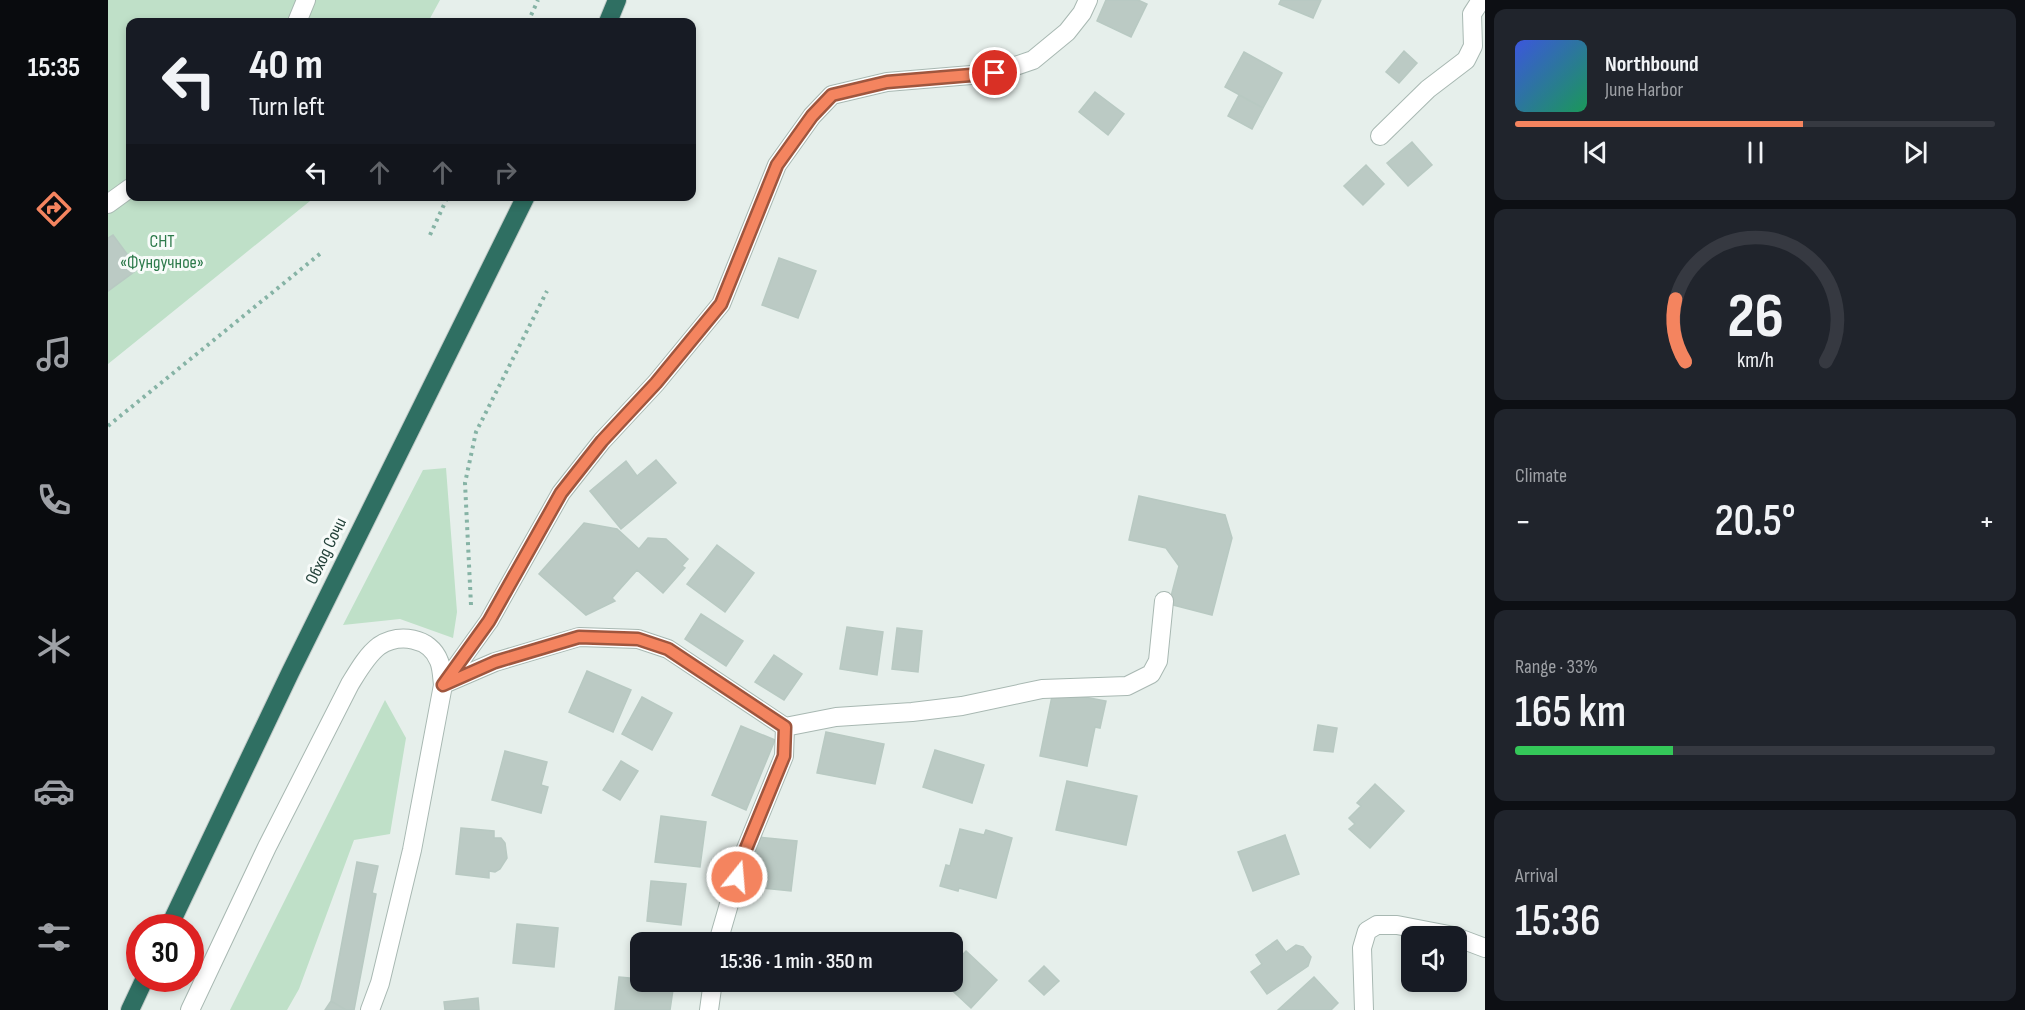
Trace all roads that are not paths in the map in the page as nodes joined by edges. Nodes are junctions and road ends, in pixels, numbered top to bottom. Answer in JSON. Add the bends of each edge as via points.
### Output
{"nodes":[{"id":1,"x":306,"y":0,"type":"edge"},
{"id":2,"x":617,"y":0,"type":"edge"},
{"id":3,"x":1088,"y":0,"type":"edge"},
{"id":4,"x":1481,"y":0,"type":"edge"},
{"id":5,"x":299,"y":18,"type":"edge"},
{"id":6,"x":610,"y":18,"type":"edge"},
{"id":7,"x":1380,"y":136,"type":"dead end"},
{"id":8,"x":126,"y":191,"type":"edge"},
{"id":9,"x":523,"y":201,"type":"edge"},
{"id":10,"x":108,"y":204,"type":"edge"},
{"id":11,"x":1164,"y":601,"type":"dead end"},
{"id":12,"x":443,"y":685,"type":"junction"},
{"id":13,"x":785,"y":727,"type":"junction"},
{"id":14,"x":176,"y":914,"type":"edge"},
{"id":15,"x":1401,"y":927,"type":"edge"},
{"id":16,"x":721,"y":932,"type":"edge"},
{"id":17,"x":1467,"y":941,"type":"edge"},
{"id":18,"x":1485,"y":948,"type":"edge"},
{"id":19,"x":138,"y":992,"type":"edge"},
{"id":20,"x":711,"y":992,"type":"edge"},
{"id":21,"x":130,"y":1010,"type":"edge"},
{"id":22,"x":189,"y":1010,"type":"edge"},
{"id":23,"x":370,"y":1010,"type":"edge"},
{"id":24,"x":709,"y":1010,"type":"edge"},
{"id":25,"x":1364,"y":1010,"type":"edge"}],
"edges":[{"from":1,"to":5,"type":"street"},
{"from":2,"to":6,"type":"highway"},
{"from":3,"to":12,"type":"street","via":[[1067,32],[1033,60],[995,73],[887,82],[832,95],[812,116],[777,165],[721,304],[561,493],[501,600]]},
{"from":4,"to":7,"type":"street","via":[[1472,15],[1473,46],[1466,60],[1428,89]]},
{"from":8,"to":10,"type":"street"},
{"from":9,"to":14,"type":"highway","name":"Обход Сочи"},
{"from":11,"to":13,"type":"street","via":[[1158,661],[1150,674],[1127,686],[1042,689],[962,706],[836,717]]},
{"from":12,"to":13,"type":"street","via":[[495,662],[579,637],[638,639],[668,649]]},
{"from":12,"to":22,"type":"street","via":[[439,660],[418,640],[393,640],[366,660],[267,847]]},
{"from":12,"to":23,"type":"street","via":[[412,850]]},
{"from":13,"to":16,"type":"street","via":[[784,756],[743,856]]},
{"from":15,"to":25,"type":"street","via":[[1377,926],[1366,932],[1362,948]]},
{"from":17,"to":18,"type":"street"},
{"from":19,"to":21,"type":"highway"},
{"from":20,"to":24,"type":"street"}]}
